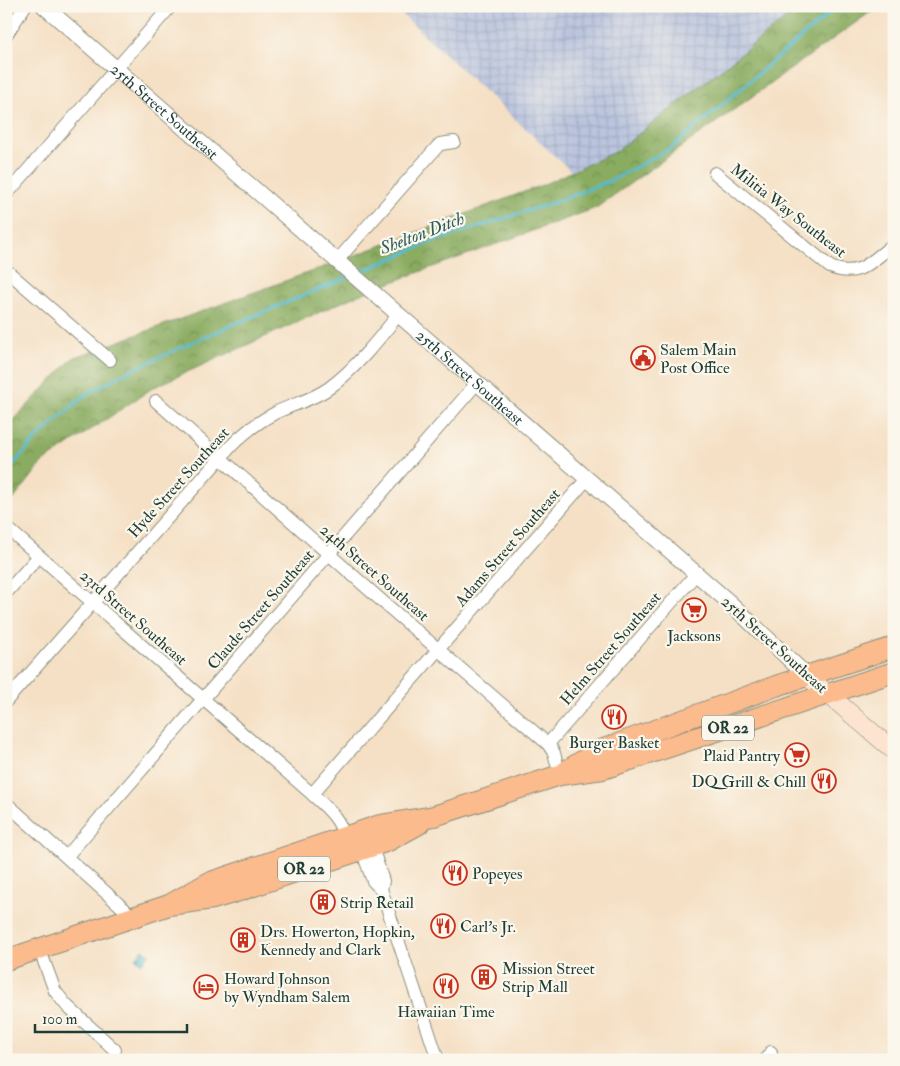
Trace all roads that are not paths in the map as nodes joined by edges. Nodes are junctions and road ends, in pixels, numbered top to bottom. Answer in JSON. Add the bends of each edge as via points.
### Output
{"nodes":[{"id":1,"x":25,"y":6,"type":"edge"},
{"id":2,"x":44,"y":6,"type":"edge"},
{"id":3,"x":171,"y":6,"type":"edge"},
{"id":4,"x":6,"y":34,"type":"edge"},
{"id":5,"x":116,"y":69,"type":"junction"},
{"id":6,"x":454,"y":142,"type":"dead end"},
{"id":7,"x":715,"y":173,"type":"dead end"},
{"id":8,"x":6,"y":195,"type":"edge"},
{"id":9,"x":894,"y":244,"type":"edge"},
{"id":10,"x":336,"y":262,"type":"junction"},
{"id":11,"x":6,"y":270,"type":"edge"},
{"id":12,"x":398,"y":315,"type":"junction"},
{"id":13,"x":110,"y":360,"type":"dead end"},
{"id":14,"x":477,"y":382,"type":"junction"},
{"id":15,"x":156,"y":401,"type":"dead end"},
{"id":16,"x":220,"y":458,"type":"junction"},
{"id":17,"x":587,"y":479,"type":"junction"},
{"id":18,"x":6,"y":527,"type":"edge"},
{"id":19,"x":329,"y":554,"type":"junction"},
{"id":20,"x":39,"y":556,"type":"junction"},
{"id":21,"x":696,"y":574,"type":"junction"},
{"id":22,"x":6,"y":593,"type":"edge"},
{"id":23,"x":93,"y":602,"type":"junction"},
{"id":24,"x":894,"y":647,"type":"edge"},
{"id":25,"x":439,"y":650,"type":"junction"},
{"id":26,"x":894,"y":672,"type":"edge"},
{"id":27,"x":807,"y":676,"type":"junction"},
{"id":28,"x":829,"y":694,"type":"junction"},
{"id":29,"x":204,"y":699,"type":"junction"},
{"id":30,"x":6,"y":701,"type":"edge"},
{"id":31,"x":548,"y":744,"type":"junction"},
{"id":32,"x":894,"y":751,"type":"edge"},
{"id":33,"x":560,"y":775,"type":"junction"},
{"id":34,"x":312,"y":794,"type":"junction"},
{"id":35,"x":6,"y":803,"type":"edge"},
{"id":36,"x":434,"y":816,"type":"junction"},
{"id":37,"x":344,"y":837,"type":"junction"},
{"id":38,"x":367,"y":848,"type":"junction"},
{"id":39,"x":67,"y":856,"type":"junction"},
{"id":40,"x":304,"y":869,"type":"junction"},
{"id":41,"x":169,"y":905,"type":"junction"},
{"id":42,"x":132,"y":916,"type":"junction"},
{"id":43,"x":40,"y":948,"type":"junction"},
{"id":44,"x":6,"y":960,"type":"edge"},
{"id":45,"x":116,"y":1050,"type":"dead end"},
{"id":46,"x":438,"y":1060,"type":"edge"}],
"edges":[{"from":1,"to":4,"type":"street"},
{"from":2,"to":5,"type":"street","name":"25th Street Southeast"},
{"from":3,"to":5,"type":"street"},
{"from":5,"to":8,"type":"street"},
{"from":5,"to":10,"type":"street","name":"25th Street Southeast"},
{"from":6,"to":10,"type":"street","via":[[437,147]]},
{"from":7,"to":9,"type":"street","name":"Militia Way Southeast","via":[[830,267],[843,272],[860,270]]},
{"from":10,"to":12,"type":"street","name":"25th Street Southeast"},
{"from":11,"to":13,"type":"street"},
{"from":12,"to":14,"type":"street","name":"25th Street Southeast"},
{"from":12,"to":16,"type":"street","name":"Hyde Street Southeast","via":[[330,388],[252,426]]},
{"from":14,"to":17,"type":"street","name":"25th Street Southeast"},
{"from":14,"to":19,"type":"street","name":"Claude Street Southeast"},
{"from":15,"to":16,"type":"street","name":"24th Street Southeast"},
{"from":16,"to":19,"type":"street","name":"24th Street Southeast"},
{"from":16,"to":23,"type":"street","name":"Hyde Street Southeast"},
{"from":17,"to":21,"type":"street","name":"25th Street Southeast"},
{"from":17,"to":25,"type":"street","name":"Adams Street Southeast"},
{"from":18,"to":20,"type":"street","name":"23rd Street Southeast"},
{"from":19,"to":25,"type":"street","name":"24th Street Southeast"},
{"from":19,"to":29,"type":"street","name":"Claude Street Southeast"},
{"from":20,"to":22,"type":"street"},
{"from":20,"to":23,"type":"street","name":"23rd Street Southeast"},
{"from":21,"to":27,"type":"street","name":"25th Street Southeast"},
{"from":21,"to":31,"type":"street","name":"Helm Street Southeast"},
{"from":23,"to":29,"type":"street","name":"23rd Street Southeast"},
{"from":23,"to":30,"type":"street","name":"Hyde Street Southeast"},
{"from":24,"to":27,"type":"highway","number":"OR 22"},
{"from":25,"to":31,"type":"street","name":"24th Street Southeast"},
{"from":25,"to":34,"type":"street","name":"Adams Street Southeast"},
{"from":26,"to":28,"type":"highway","number":"OR 22"},
{"from":27,"to":28,"type":"main road","name":"25th Street Southeast"},
{"from":27,"to":33,"type":"highway","number":"OR 22","via":[[598,751]]},
{"from":28,"to":32,"type":"main road","name":"25th Street Southeast"},
{"from":28,"to":33,"type":"highway","number":"OR 22","via":[[603,769]]},
{"from":29,"to":34,"type":"street","name":"23rd Street Southeast"},
{"from":29,"to":39,"type":"street","name":"Claude Street Southeast"},
{"from":31,"to":33,"type":"street","name":"24th Street Southeast"},
{"from":33,"to":36,"type":"highway","number":"OR 22"},
{"from":34,"to":37,"type":"street","name":"23rd Street Southeast","via":[[337,818]]},
{"from":35,"to":39,"type":"street"},
{"from":36,"to":37,"type":"highway","number":"OR 22","via":[[380,825]]},
{"from":36,"to":38,"type":"highway","number":"OR 22","via":[[388,841]]},
{"from":37,"to":40,"type":"highway","via":[[345,842],[341,846]]},
{"from":37,"to":41,"type":"highway","number":"OR 22","via":[[208,883]]},
{"from":38,"to":40,"type":"highway","number":"OR 22"},
{"from":38,"to":46,"type":"street","via":[[372,882],[381,890]]},
{"from":39,"to":42,"type":"street"},
{"from":40,"to":41,"type":"highway","number":"OR 22","via":[[213,899]]},
{"from":41,"to":42,"type":"highway","number":"OR 22"},
{"from":42,"to":43,"type":"highway","number":"OR 22"},
{"from":43,"to":44,"type":"highway","number":"OR 22"},
{"from":43,"to":45,"type":"street","via":[[55,991]]}]}
